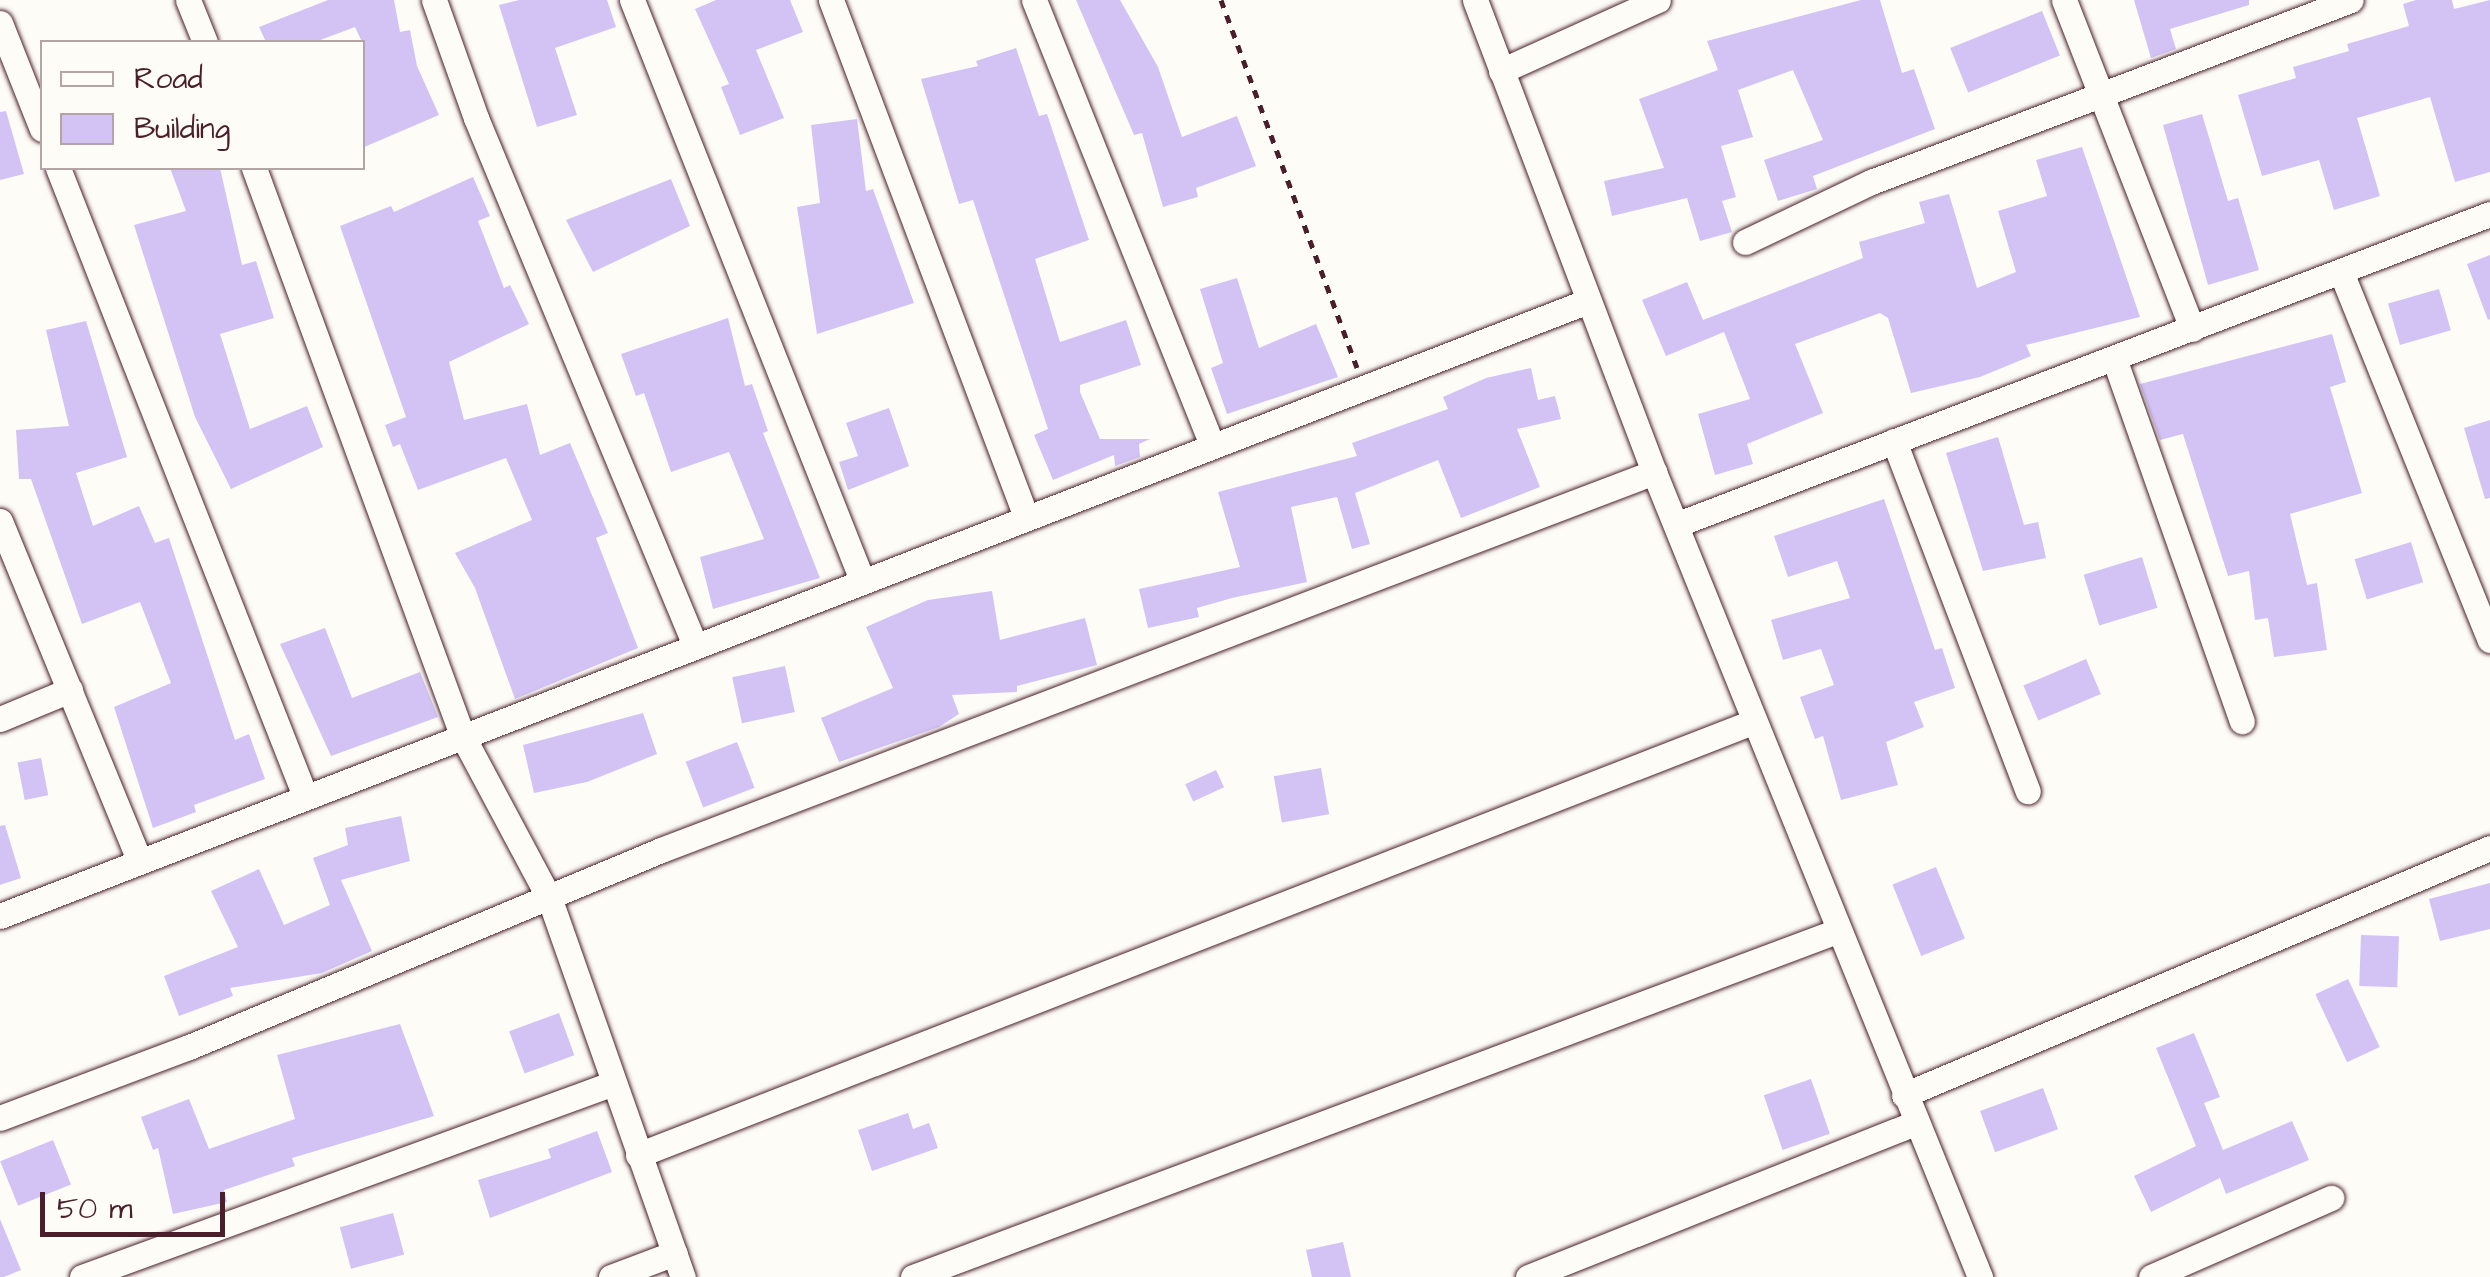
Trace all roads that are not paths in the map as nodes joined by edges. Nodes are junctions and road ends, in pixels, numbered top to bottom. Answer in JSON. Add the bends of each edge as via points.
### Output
{"nodes":[{"id":1,"x":188,"y":0,"type":"edge"},
{"id":2,"x":434,"y":0,"type":"edge"},
{"id":3,"x":632,"y":0,"type":"edge"},
{"id":4,"x":831,"y":0,"type":"edge"},
{"id":5,"x":1034,"y":0,"type":"edge"},
{"id":6,"x":1475,"y":0,"type":"edge"},
{"id":7,"x":1658,"y":0,"type":"edge"},
{"id":8,"x":2064,"y":0,"type":"edge"},
{"id":9,"x":2351,"y":0,"type":"edge"},
{"id":10,"x":0,"y":22,"type":"edge"},
{"id":11,"x":204,"y":40,"type":"edge"},
{"id":12,"x":1501,"y":71,"type":"junction"},
{"id":13,"x":2105,"y":93,"type":"junction"},
{"id":14,"x":40,"y":124,"type":"edge"},
{"id":15,"x":59,"y":170,"type":"edge"},
{"id":16,"x":255,"y":170,"type":"edge"},
{"id":17,"x":2490,"y":214,"type":"edge"},
{"id":18,"x":1745,"y":242,"type":"dead end"},
{"id":19,"x":2341,"y":272,"type":"junction"},
{"id":20,"x":1588,"y":300,"type":"junction"},
{"id":21,"x":2192,"y":328,"type":"junction"},
{"id":22,"x":2115,"y":361,"type":"junction"},
{"id":23,"x":1894,"y":441,"type":"junction"},
{"id":24,"x":1212,"y":445,"type":"junction"},
{"id":25,"x":1654,"y":472,"type":"junction"},
{"id":26,"x":1026,"y":517,"type":"junction"},
{"id":27,"x":1678,"y":524,"type":"junction"},
{"id":28,"x":1,"y":527,"type":"edge"},
{"id":29,"x":862,"y":580,"type":"junction"},
{"id":30,"x":2490,"y":640,"type":"edge"},
{"id":31,"x":694,"y":643,"type":"junction"},
{"id":32,"x":70,"y":690,"type":"junction"},
{"id":33,"x":0,"y":719,"type":"edge"},
{"id":34,"x":1756,"y":721,"type":"junction"},
{"id":35,"x":2242,"y":721,"type":"dead end"},
{"id":36,"x":462,"y":735,"type":"junction"},
{"id":37,"x":2028,"y":791,"type":"dead end"},
{"id":38,"x":305,"y":796,"type":"junction"},
{"id":39,"x":2490,"y":848,"type":"edge"},
{"id":40,"x":138,"y":857,"type":"junction"},
{"id":41,"x":550,"y":900,"type":"junction"},
{"id":42,"x":0,"y":916,"type":"edge"},
{"id":43,"x":1837,"y":931,"type":"junction"},
{"id":44,"x":611,"y":1084,"type":"junction"},
{"id":45,"x":1904,"y":1096,"type":"junction"},
{"id":46,"x":0,"y":1118,"type":"edge"},
{"id":47,"x":1916,"y":1123,"type":"junction"},
{"id":48,"x":638,"y":1155,"type":"junction"},
{"id":49,"x":2332,"y":1198,"type":"dead end"},
{"id":50,"x":679,"y":1265,"type":"edge"},
{"id":51,"x":82,"y":1277,"type":"edge"},
{"id":52,"x":611,"y":1277,"type":"edge"},
{"id":53,"x":913,"y":1277,"type":"edge"},
{"id":54,"x":1528,"y":1277,"type":"edge"},
{"id":55,"x":1980,"y":1277,"type":"edge"},
{"id":56,"x":2152,"y":1277,"type":"edge"}],
"edges":[{"from":1,"to":11,"type":"street"},
{"from":2,"to":31,"type":"street","via":[[476,118]]},
{"from":3,"to":29,"type":"street"},
{"from":4,"to":26,"type":"street"},
{"from":5,"to":24,"type":"street"},
{"from":6,"to":12,"type":"street"},
{"from":7,"to":12,"type":"street"},
{"from":8,"to":13,"type":"street"},
{"from":9,"to":13,"type":"street"},
{"from":10,"to":14,"type":"street"},
{"from":12,"to":20,"type":"street"},
{"from":13,"to":18,"type":"street","via":[[1871,182]]},
{"from":13,"to":21,"type":"street"},
{"from":15,"to":38,"type":"street"},
{"from":16,"to":36,"type":"street"},
{"from":17,"to":19,"type":"street"},
{"from":19,"to":21,"type":"street"},
{"from":19,"to":30,"type":"street","via":[[2472,610]]},
{"from":20,"to":24,"type":"street"},
{"from":20,"to":25,"type":"street"},
{"from":21,"to":22,"type":"street"},
{"from":22,"to":23,"type":"street"},
{"from":22,"to":35,"type":"street"},
{"from":23,"to":27,"type":"street"},
{"from":23,"to":37,"type":"street"},
{"from":24,"to":26,"type":"street"},
{"from":25,"to":27,"type":"street"},
{"from":25,"to":41,"type":"street","via":[[662,850]]},
{"from":26,"to":29,"type":"street"},
{"from":27,"to":34,"type":"street"},
{"from":28,"to":32,"type":"street"},
{"from":29,"to":31,"type":"street"},
{"from":31,"to":36,"type":"street"},
{"from":32,"to":33,"type":"street"},
{"from":32,"to":40,"type":"street"},
{"from":34,"to":43,"type":"street"},
{"from":34,"to":48,"type":"street"},
{"from":36,"to":38,"type":"street"},
{"from":36,"to":41,"type":"street"},
{"from":38,"to":40,"type":"street"},
{"from":39,"to":45,"type":"street"},
{"from":40,"to":42,"type":"street"},
{"from":41,"to":44,"type":"street"},
{"from":41,"to":46,"type":"street"},
{"from":43,"to":45,"type":"street"},
{"from":43,"to":53,"type":"street"},
{"from":44,"to":48,"type":"street"},
{"from":44,"to":51,"type":"street"},
{"from":45,"to":47,"type":"street"},
{"from":47,"to":54,"type":"street"},
{"from":47,"to":55,"type":"street"},
{"from":48,"to":50,"type":"street"},
{"from":49,"to":56,"type":"street"},
{"from":50,"to":52,"type":"street"}]}
